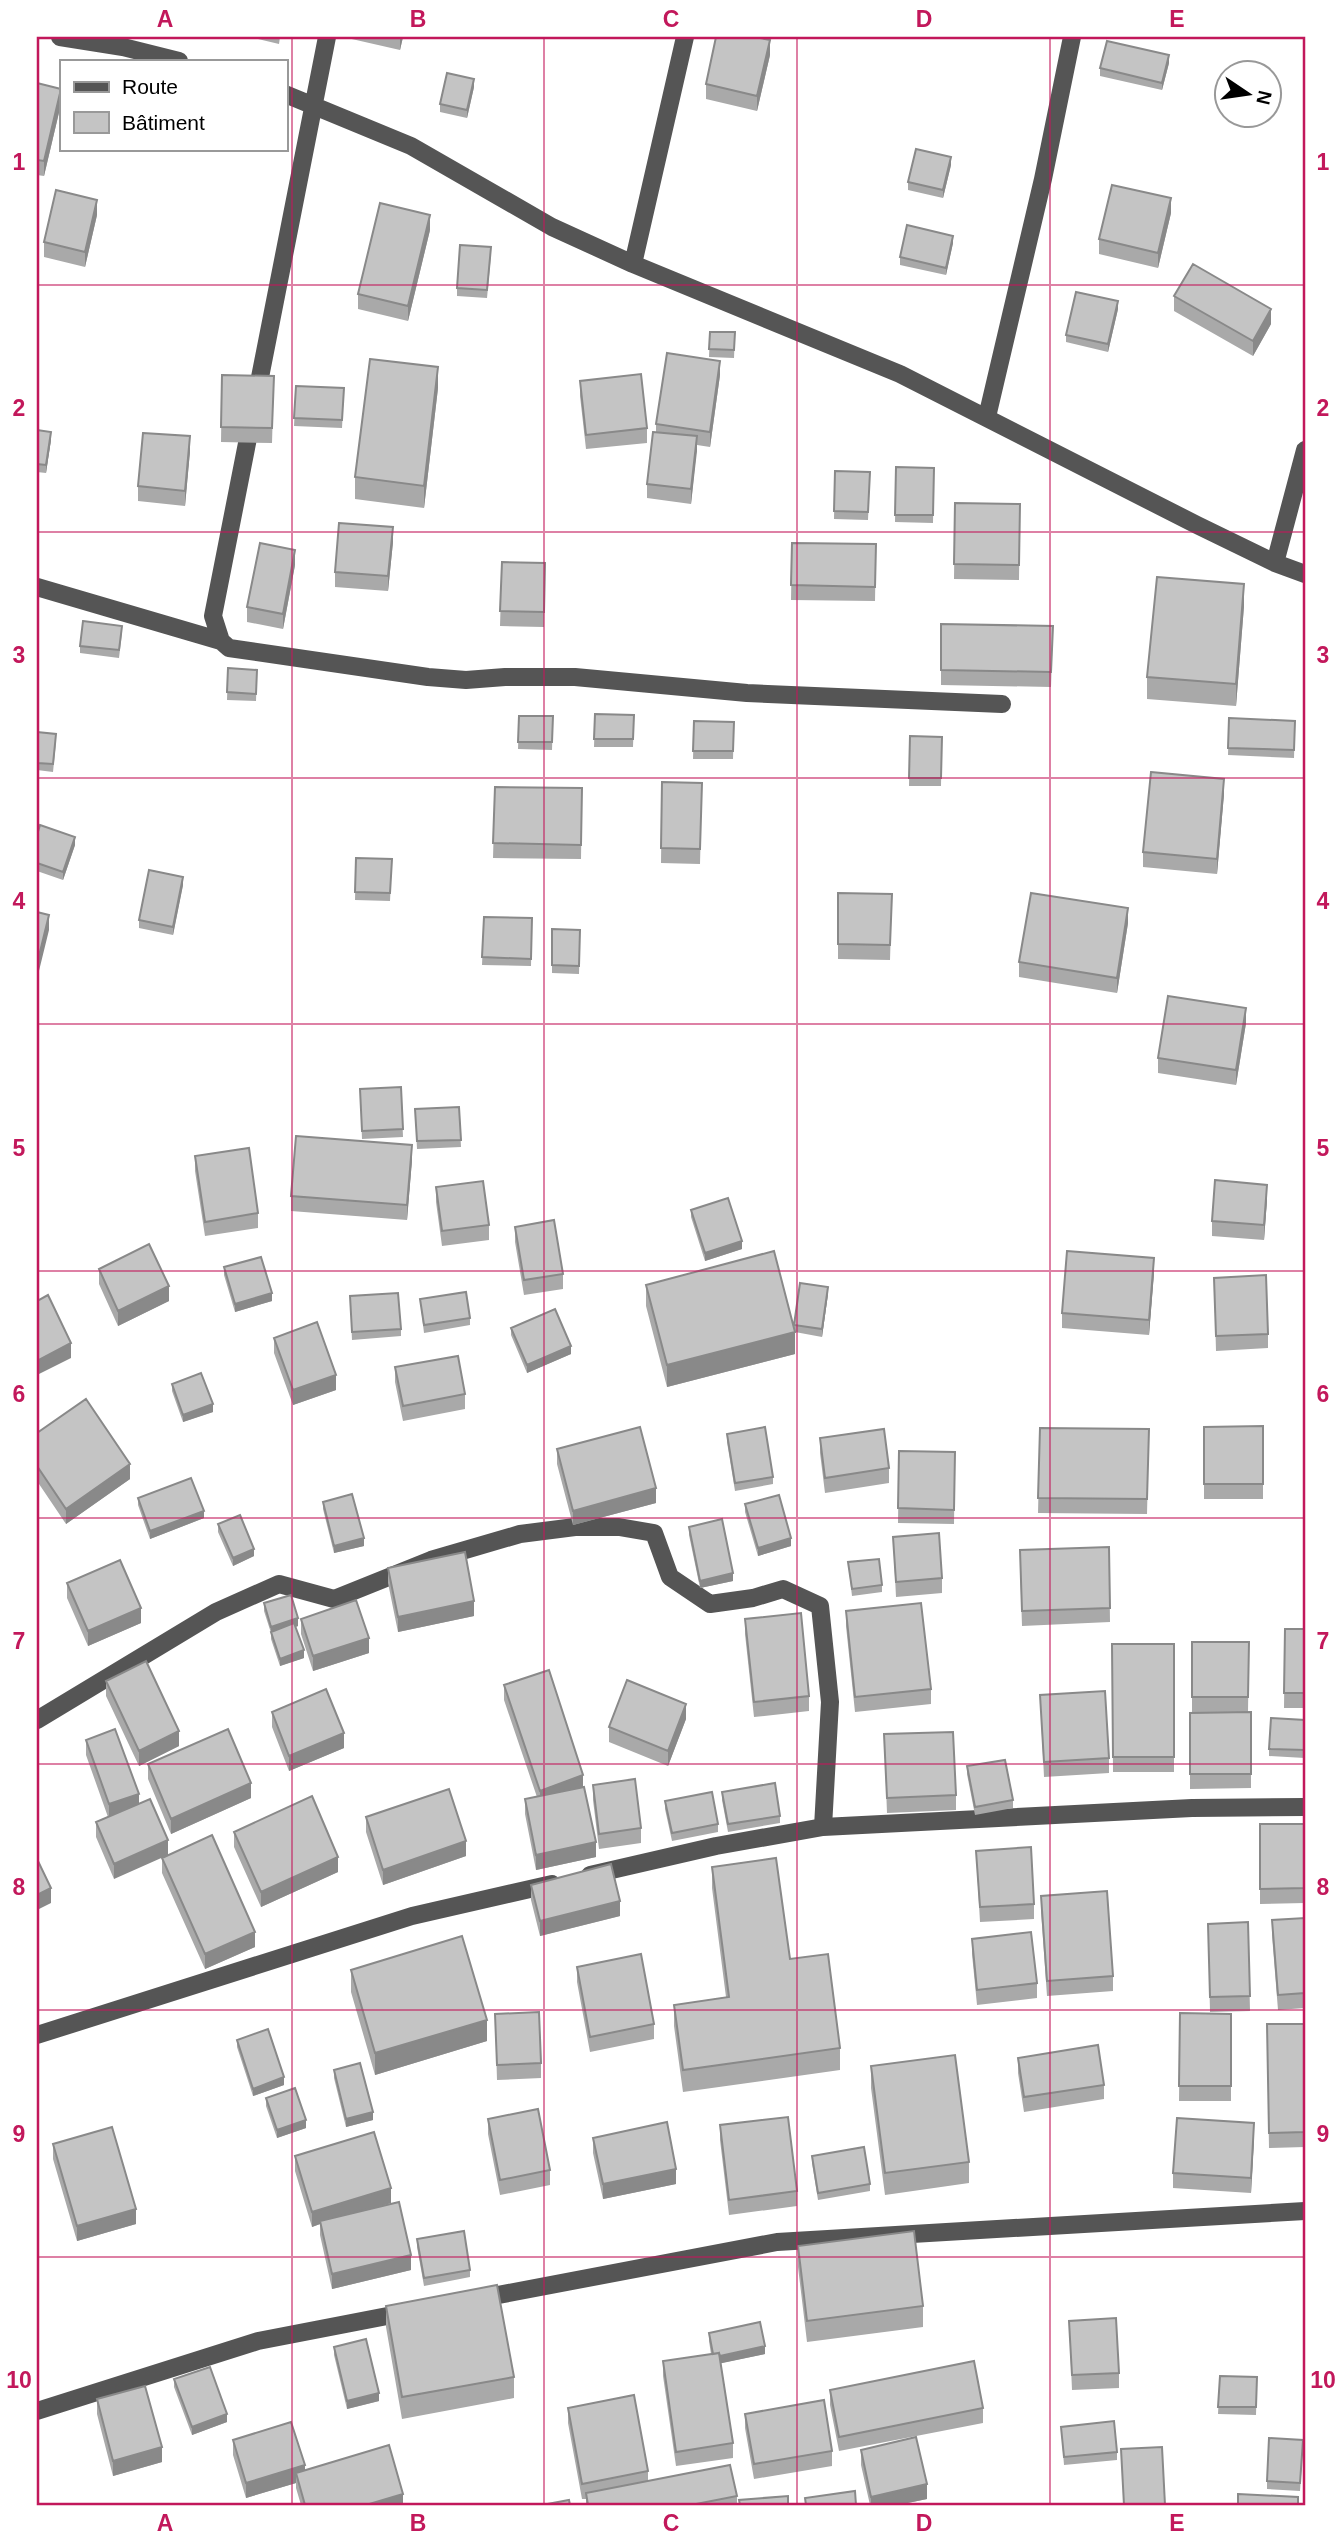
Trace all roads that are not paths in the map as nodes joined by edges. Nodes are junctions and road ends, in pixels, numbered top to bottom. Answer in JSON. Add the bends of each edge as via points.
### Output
{"nodes":[{"id":1,"x":60,"y":37,"type":"edge"},
{"id":2,"x":327,"y":37,"type":"edge"},
{"id":3,"x":685,"y":37,"type":"edge"},
{"id":4,"x":1072,"y":37,"type":"edge"},
{"id":5,"x":175,"y":60,"type":"edge"},
{"id":6,"x":287,"y":95,"type":"edge"},
{"id":7,"x":314,"y":105,"type":"junction"},
{"id":8,"x":633,"y":264,"type":"junction"},
{"id":9,"x":987,"y":416,"type":"junction"},
{"id":10,"x":1305,"y":450,"type":"edge"},
{"id":11,"x":1275,"y":563,"type":"junction"},
{"id":12,"x":1305,"y":574,"type":"edge"},
{"id":13,"x":37,"y":587,"type":"edge"},
{"id":14,"x":221,"y":641,"type":"junction"},
{"id":15,"x":1002,"y":704,"type":"dead end"},
{"id":16,"x":37,"y":1720,"type":"edge"},
{"id":17,"x":1305,"y":1807,"type":"edge"},
{"id":18,"x":823,"y":1827,"type":"junction"},
{"id":19,"x":37,"y":2035,"type":"edge"},
{"id":20,"x":1305,"y":2211,"type":"edge"},
{"id":21,"x":463,"y":2302,"type":"edge"},
{"id":22,"x":422,"y":2310,"type":"edge"},
{"id":23,"x":37,"y":2411,"type":"edge"}],
"edges":[{"from":1,"to":5,"type":"street"},
{"from":2,"to":7,"type":"street"},
{"from":3,"to":8,"type":"street"},
{"from":4,"to":9,"type":"street"},
{"from":6,"to":7,"type":"street"},
{"from":7,"to":8,"type":"street","via":[[411,146],[552,226]]},
{"from":7,"to":14,"type":"street","via":[[214,617]]},
{"from":8,"to":9,"type":"street","via":[[900,374]]},
{"from":9,"to":11,"type":"street"},
{"from":10,"to":11,"type":"street"},
{"from":11,"to":12,"type":"street"},
{"from":13,"to":14,"type":"street"},
{"from":14,"to":15,"type":"street","via":[[229,648],[428,677],[575,677],[747,693]]},
{"from":16,"to":18,"type":"street","via":[[216,1612],[279,1584],[334,1599],[431,1560],[520,1534],[619,1527],[654,1533],[670,1577],[710,1604],[783,1589],[820,1606],[830,1702]]},
{"from":17,"to":18,"type":"street","via":[[1192,1808]]},
{"from":18,"to":19,"type":"street","via":[[716,1846],[412,1916]]},
{"from":20,"to":21,"type":"street","via":[[777,2242]]},
{"from":22,"to":23,"type":"street","via":[[258,2341]]}]}
